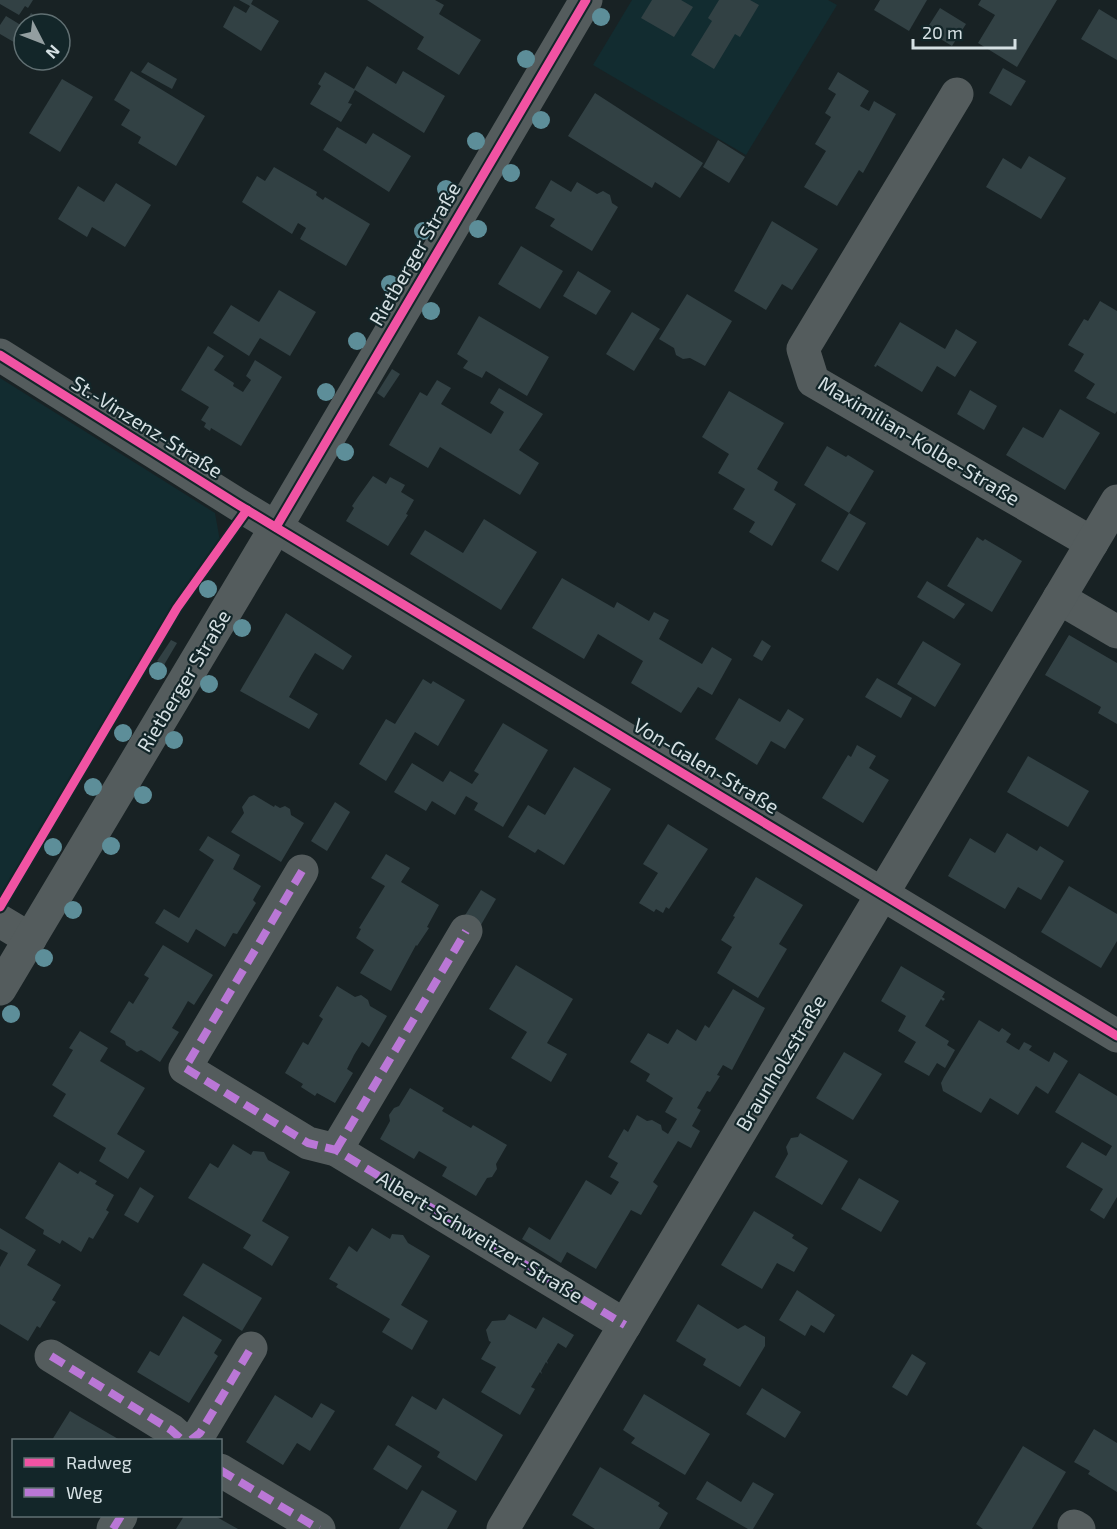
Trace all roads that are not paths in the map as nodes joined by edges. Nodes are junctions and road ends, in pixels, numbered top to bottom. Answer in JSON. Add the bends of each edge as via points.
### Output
{"nodes":[{"id":1,"x":586,"y":0,"type":"edge"},
{"id":2,"x":957,"y":94,"type":"dead end"},
{"id":3,"x":0,"y":355,"type":"edge"},
{"id":4,"x":1117,"y":501,"type":"edge"},
{"id":5,"x":276,"y":527,"type":"junction"},
{"id":6,"x":1092,"y":543,"type":"junction"},
{"id":7,"x":1059,"y":598,"type":"junction"},
{"id":8,"x":1117,"y":632,"type":"edge"},
{"id":9,"x":302,"y":871,"type":"dead end"},
{"id":10,"x":882,"y":893,"type":"junction"},
{"id":11,"x":0,"y":921,"type":"edge"},
{"id":12,"x":466,"y":931,"type":"dead end"},
{"id":13,"x":30,"y":939,"type":"junction"},
{"id":14,"x":0,"y":989,"type":"edge"},
{"id":15,"x":1117,"y":1036,"type":"edge"},
{"id":16,"x":336,"y":1150,"type":"junction"},
{"id":17,"x":625,"y":1325,"type":"junction"},
{"id":18,"x":251,"y":1348,"type":"dead end"},
{"id":19,"x":51,"y":1356,"type":"dead end"},
{"id":20,"x":177,"y":1438,"type":"edge"},
{"id":21,"x":222,"y":1471,"type":"edge"},
{"id":22,"x":319,"y":1529,"type":"edge"},
{"id":23,"x":503,"y":1529,"type":"edge"}],
"edges":[{"from":1,"to":5,"type":"street","name":"Rietberger Straße"},
{"from":2,"to":6,"type":"street","name":"Maximilian-Kolbe-Straße","via":[[803,349],[813,381]]},
{"from":3,"to":5,"type":"street","name":"St.-Vinzenz-Straße"},
{"from":4,"to":6,"type":"street","name":"Braunholzstraße"},
{"from":5,"to":10,"type":"street","name":"Von-Galen-Straße"},
{"from":5,"to":13,"type":"street","name":"Rietberger Straße"},
{"from":6,"to":7,"type":"street","name":"Braunholzstraße"},
{"from":7,"to":8,"type":"street"},
{"from":7,"to":10,"type":"street","name":"Braunholzstraße"},
{"from":9,"to":16,"type":"street","name":"Albert-Schweitzer-Straße","via":[[185,1068],[308,1143]]},
{"from":10,"to":15,"type":"street","name":"Von-Galen-Straße"},
{"from":10,"to":17,"type":"street","name":"Braunholzstraße"},
{"from":11,"to":13,"type":"street"},
{"from":12,"to":16,"type":"street"},
{"from":13,"to":14,"type":"street","name":"Rietberger Straße"},
{"from":16,"to":17,"type":"street","name":"Albert-Schweitzer-Straße"},
{"from":17,"to":23,"type":"street","name":"Braunholzstraße"},
{"from":18,"to":20,"type":"street","via":[[200,1433]]},
{"from":19,"to":20,"type":"street"},
{"from":21,"to":22,"type":"street"}]}
